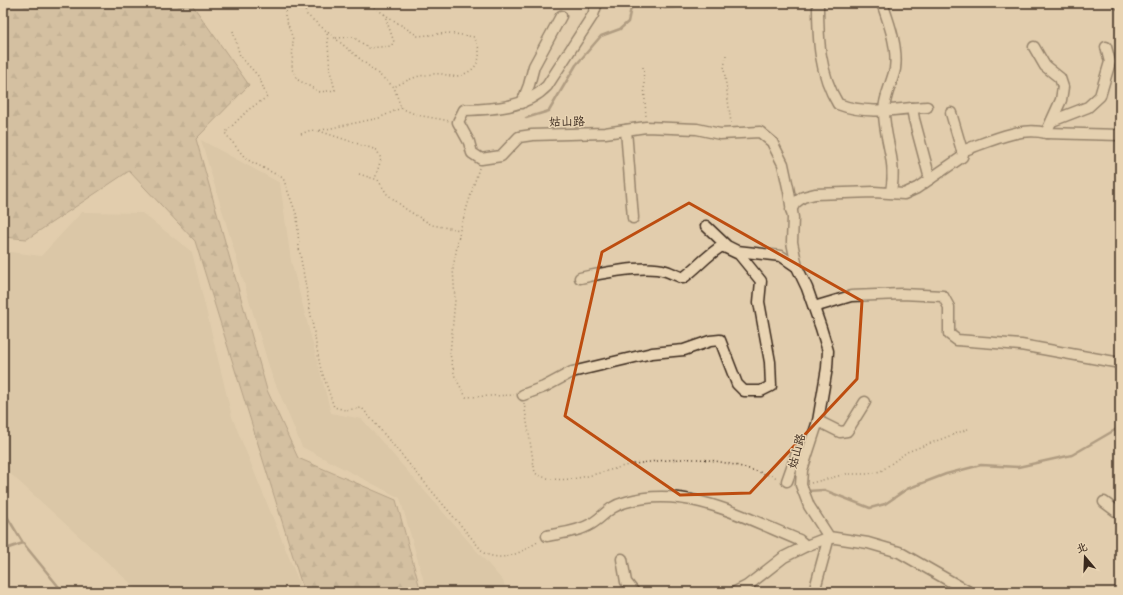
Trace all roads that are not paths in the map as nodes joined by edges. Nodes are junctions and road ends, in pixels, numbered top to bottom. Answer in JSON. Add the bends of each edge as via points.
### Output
{"nodes":[{"id":1,"x":597,"y":3,"type":"edge"},
{"id":2,"x":818,"y":3,"type":"edge"},
{"id":3,"x":882,"y":3,"type":"edge"},
{"id":4,"x":561,"y":16,"type":"dead end"},
{"id":5,"x":1034,"y":46,"type":"dead end"},
{"id":6,"x":1106,"y":47,"type":"dead end"},
{"id":7,"x":522,"y":103,"type":"junction"},
{"id":8,"x":927,"y":107,"type":"dead end"},
{"id":9,"x":912,"y":108,"type":"junction"},
{"id":10,"x":884,"y":111,"type":"junction"},
{"id":11,"x":951,"y":113,"type":"dead end"},
{"id":12,"x":1052,"y":121,"type":"junction"},
{"id":13,"x":626,"y":130,"type":"junction"},
{"id":14,"x":1046,"y":133,"type":"junction"},
{"id":15,"x":1120,"y":135,"type":"edge"},
{"id":16,"x":962,"y":151,"type":"junction"},
{"id":17,"x":930,"y":179,"type":"junction"},
{"id":18,"x":891,"y":192,"type":"junction"},
{"id":19,"x":791,"y":210,"type":"junction"},
{"id":20,"x":633,"y":218,"type":"dead end"},
{"id":21,"x":706,"y":226,"type":"dead end"},
{"id":22,"x":797,"y":267,"type":"junction"},
{"id":23,"x":580,"y":278,"type":"dead end"},
{"id":24,"x":814,"y":307,"type":"junction"},
{"id":25,"x":1120,"y":363,"type":"edge"},
{"id":26,"x":523,"y":395,"type":"road end"},
{"id":27,"x":865,"y":402,"type":"dead end"},
{"id":28,"x":818,"y":421,"type":"junction"},
{"id":29,"x":798,"y":450,"type":"dead end"},
{"id":30,"x":787,"y":481,"type":"road end"},
{"id":31,"x":1104,"y":502,"type":"dead end"},
{"id":32,"x":1120,"y":514,"type":"edge"},
{"id":33,"x":547,"y":536,"type":"road end"},
{"id":34,"x":829,"y":537,"type":"junction"},
{"id":35,"x":806,"y":546,"type":"junction"},
{"id":36,"x":622,"y":559,"type":"dead end"},
{"id":37,"x":634,"y":592,"type":"edge"},
{"id":38,"x":735,"y":592,"type":"edge"},
{"id":39,"x":814,"y":592,"type":"edge"},
{"id":40,"x":969,"y":592,"type":"edge"}],
"edges":[{"from":1,"to":7,"type":"street","via":[[593,15],[547,86],[538,96]]},
{"from":2,"to":10,"type":"street","via":[[819,42],[824,76],[838,104],[850,109]]},
{"from":3,"to":10,"type":"street","via":[[892,31],[895,68]]},
{"from":4,"to":7,"type":"street","via":[[534,66]]},
{"from":5,"to":12,"type":"street","via":[[1045,66],[1060,78],[1063,87],[1061,100]]},
{"from":6,"to":12,"type":"street","via":[[1110,62],[1100,96],[1088,107]]},
{"from":7,"to":13,"type":"street","name":"姑山路","via":[[492,109],[464,110],[458,122],[472,153],[481,159],[501,156],[519,137]]},
{"from":8,"to":9,"type":"street"},
{"from":9,"to":10,"type":"street"},
{"from":9,"to":17,"type":"street"},
{"from":10,"to":18,"type":"street","via":[[885,133],[892,156],[894,177]]},
{"from":11,"to":16,"type":"street"},
{"from":12,"to":14,"type":"street"},
{"from":13,"to":19,"type":"street","name":"姑山路","via":[[646,127],[679,128],[720,134],[760,132],[772,142],[783,164]]},
{"from":13,"to":20,"type":"street"},
{"from":14,"to":15,"type":"street"},
{"from":14,"to":16,"type":"street","via":[[1036,130],[1020,132]]},
{"from":16,"to":17,"type":"street","via":[[962,157]]},
{"from":17,"to":18,"type":"street","via":[[904,194]]},
{"from":18,"to":19,"type":"street","via":[[815,194],[803,197]]},
{"from":19,"to":22,"type":"street","name":"姑山路","via":[[792,242]]},
{"from":21,"to":22,"type":"street","via":[[727,246],[737,251],[781,256]]},
{"from":22,"to":24,"type":"street","name":"姑山路"},
{"from":23,"to":26,"type":"street","via":[[648,269],[665,270],[683,278],[722,246],[739,254],[761,281],[759,302],[770,362],[771,386],[761,391],[744,390],[737,384],[720,340],[684,350],[652,352],[572,372]]},
{"from":24,"to":25,"type":"street","via":[[851,296],[943,296],[950,306],[949,334],[957,340],[1021,345]]},
{"from":24,"to":28,"type":"street","name":"姑山路","via":[[828,351]]},
{"from":27,"to":28,"type":"street","via":[[847,431],[840,432]]},
{"from":28,"to":34,"type":"street","name":"姑山路","via":[[802,470],[801,485],[803,495]]},
{"from":29,"to":30,"type":"street"},
{"from":31,"to":32,"type":"street"},
{"from":33,"to":35,"type":"street","via":[[574,531],[591,524],[609,508],[626,502],[662,498],[709,503],[799,540]]},
{"from":34,"to":35,"type":"street"},
{"from":34,"to":39,"type":"street"},
{"from":34,"to":40,"type":"street","via":[[868,543],[899,552]]},
{"from":35,"to":38,"type":"street","via":[[784,557],[747,586]]},
{"from":36,"to":37,"type":"street","via":[[626,582]]}]}
